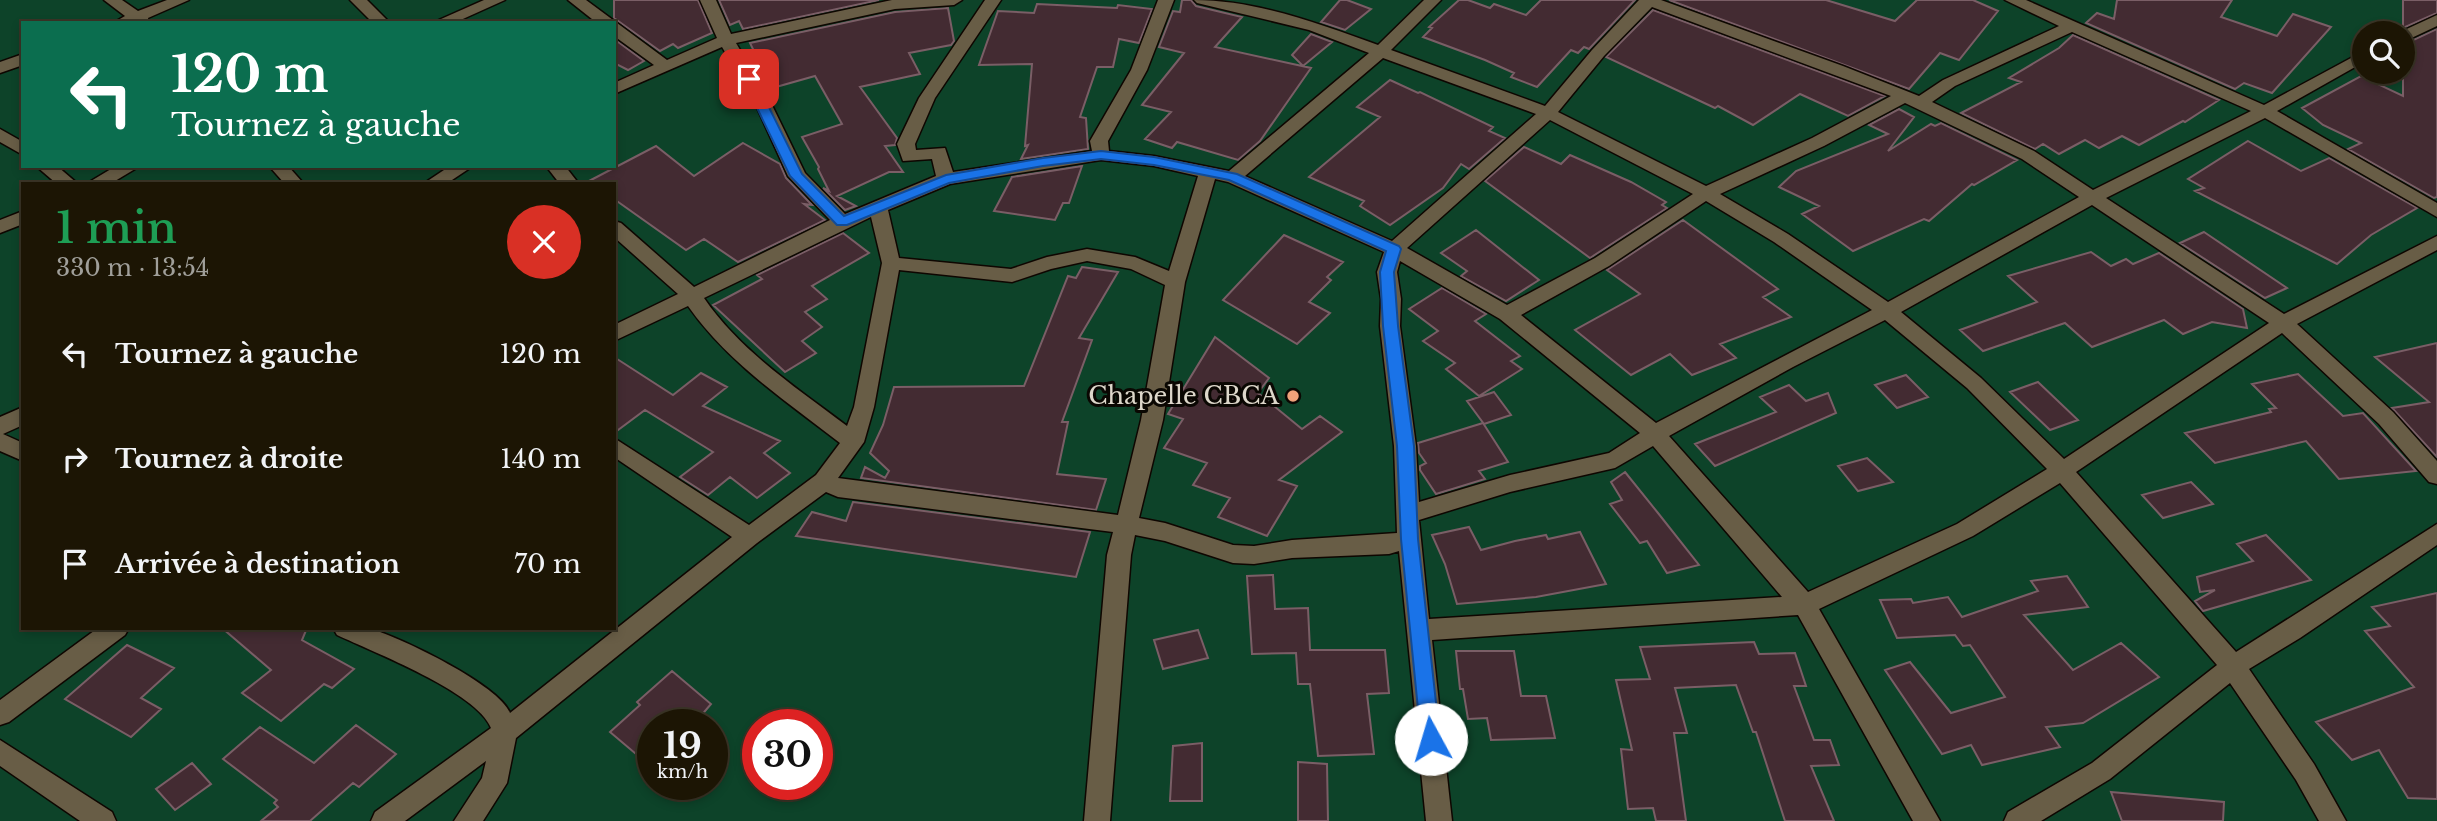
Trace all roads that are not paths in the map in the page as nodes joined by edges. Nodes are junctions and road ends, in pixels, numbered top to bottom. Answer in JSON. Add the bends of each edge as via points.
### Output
{"nodes":[{"id":1,"x":112,"y":0,"type":"edge"},
{"id":2,"x":181,"y":0,"type":"edge"},
{"id":3,"x":358,"y":0,"type":"edge"},
{"id":4,"x":497,"y":0,"type":"edge"},
{"id":5,"x":576,"y":0,"type":"edge"},
{"id":6,"x":708,"y":0,"type":"edge"},
{"id":7,"x":954,"y":0,"type":"edge"},
{"id":8,"x":993,"y":0,"type":"edge"},
{"id":9,"x":1166,"y":0,"type":"edge"},
{"id":10,"x":1202,"y":0,"type":"edge"},
{"id":11,"x":1433,"y":0,"type":"edge"},
{"id":12,"x":1649,"y":0,"type":"edge"},
{"id":13,"x":2013,"y":0,"type":"edge"},
{"id":14,"x":894,"y":2,"type":"edge"},
{"id":15,"x":140,"y":20,"type":"edge"},
{"id":16,"x":2437,"y":20,"type":"edge"},
{"id":17,"x":380,"y":21,"type":"edge"},
{"id":18,"x":445,"y":21,"type":"edge"},
{"id":19,"x":604,"y":21,"type":"edge"},
{"id":20,"x":2069,"y":27,"type":"junction"},
{"id":21,"x":616,"y":29,"type":"edge"},
{"id":22,"x":2415,"y":31,"type":"edge"},
{"id":23,"x":726,"y":40,"type":"junction"},
{"id":24,"x":1382,"y":50,"type":"junction"},
{"id":25,"x":21,"y":60,"type":"edge"},
{"id":26,"x":2352,"y":63,"type":"edge"},
{"id":27,"x":664,"y":65,"type":"junction"},
{"id":28,"x":0,"y":68,"type":"edge"},
{"id":29,"x":616,"y":88,"type":"edge"},
{"id":30,"x":1912,"y":100,"type":"junction"},
{"id":31,"x":2265,"y":111,"type":"junction"},
{"id":32,"x":1548,"y":113,"type":"junction"},
{"id":33,"x":0,"y":134,"type":"edge"},
{"id":34,"x":21,"y":149,"type":"edge"},
{"id":35,"x":1101,"y":155,"type":"junction"},
{"id":36,"x":48,"y":168,"type":"edge"},
{"id":37,"x":127,"y":168,"type":"edge"},
{"id":38,"x":280,"y":168,"type":"edge"},
{"id":39,"x":460,"y":168,"type":"edge"},
{"id":40,"x":557,"y":168,"type":"edge"},
{"id":41,"x":1208,"y":173,"type":"junction"},
{"id":42,"x":1233,"y":177,"type":"junction"},
{"id":43,"x":946,"y":179,"type":"junction"},
{"id":44,"x":66,"y":182,"type":"edge"},
{"id":45,"x":99,"y":182,"type":"edge"},
{"id":46,"x":293,"y":182,"type":"edge"},
{"id":47,"x":436,"y":182,"type":"edge"},
{"id":48,"x":568,"y":182,"type":"edge"},
{"id":49,"x":1706,"y":193,"type":"junction"},
{"id":50,"x":2093,"y":197,"type":"junction"},
{"id":51,"x":878,"y":206,"type":"junction"},
{"id":52,"x":2437,"y":211,"type":"edge"},
{"id":53,"x":21,"y":218,"type":"edge"},
{"id":54,"x":842,"y":222,"type":"junction"},
{"id":55,"x":0,"y":227,"type":"edge"},
{"id":56,"x":616,"y":228,"type":"edge"},
{"id":57,"x":2437,"y":242,"type":"edge"},
{"id":58,"x":1394,"y":249,"type":"junction"},
{"id":59,"x":891,"y":263,"type":"junction"},
{"id":60,"x":1175,"y":282,"type":"junction"},
{"id":61,"x":692,"y":296,"type":"junction"},
{"id":62,"x":1887,"y":311,"type":"junction"},
{"id":63,"x":1507,"y":314,"type":"junction"},
{"id":64,"x":2283,"y":323,"type":"junction"},
{"id":65,"x":616,"y":333,"type":"edge"},
{"id":66,"x":21,"y":416,"type":"edge"},
{"id":67,"x":0,"y":428,"type":"edge"},
{"id":68,"x":1655,"y":434,"type":"junction"},
{"id":69,"x":0,"y":442,"type":"edge"},
{"id":70,"x":853,"y":442,"type":"junction"},
{"id":71,"x":616,"y":447,"type":"edge"},
{"id":72,"x":21,"y":452,"type":"edge"},
{"id":73,"x":2062,"y":471,"type":"junction"},
{"id":74,"x":2437,"y":476,"type":"edge"},
{"id":75,"x":824,"y":481,"type":"junction"},
{"id":76,"x":1410,"y":513,"type":"junction"},
{"id":77,"x":1128,"y":525,"type":"junction"},
{"id":78,"x":2437,"y":533,"type":"edge"},
{"id":79,"x":749,"y":537,"type":"junction"},
{"id":80,"x":1409,"y":539,"type":"junction"},
{"id":81,"x":1804,"y":605,"type":"junction"},
{"id":82,"x":1419,"y":629,"type":"junction"},
{"id":83,"x":114,"y":630,"type":"edge"},
{"id":84,"x":349,"y":630,"type":"edge"},
{"id":85,"x":2233,"y":666,"type":"junction"},
{"id":86,"x":0,"y":714,"type":"edge"},
{"id":87,"x":505,"y":732,"type":"junction"},
{"id":88,"x":0,"y":752,"type":"edge"},
{"id":89,"x":103,"y":821,"type":"edge"},
{"id":90,"x":384,"y":821,"type":"edge"},
{"id":91,"x":467,"y":821,"type":"edge"},
{"id":92,"x":1097,"y":821,"type":"edge"},
{"id":93,"x":1439,"y":821,"type":"edge"},
{"id":94,"x":1927,"y":821,"type":"edge"},
{"id":95,"x":2017,"y":821,"type":"edge"},
{"id":96,"x":2333,"y":821,"type":"edge"}],
"edges":[{"from":1,"to":15,"type":"street"},
{"from":2,"to":15,"type":"street"},
{"from":3,"to":17,"type":"street"},
{"from":4,"to":18,"type":"street"},
{"from":5,"to":19,"type":"street"},
{"from":6,"to":23,"type":"street"},
{"from":7,"to":14,"type":"street"},
{"from":8,"to":43,"type":"street","via":[[927,98],[906,144],[909,158],[939,152]]},
{"from":9,"to":35,"type":"street","via":[[1139,70],[1099,141]]},
{"from":10,"to":24,"type":"street","via":[[1314,27]]},
{"from":11,"to":24,"type":"street"},
{"from":12,"to":30,"type":"street"},
{"from":12,"to":32,"type":"street"},
{"from":13,"to":20,"type":"street"},
{"from":14,"to":23,"type":"street"},
{"from":16,"to":22,"type":"street"},
{"from":20,"to":30,"type":"street"},
{"from":20,"to":31,"type":"street"},
{"from":21,"to":27,"type":"street"},
{"from":23,"to":27,"type":"street"},
{"from":23,"to":54,"type":"street","via":[[761,99],[797,176]]},
{"from":24,"to":32,"type":"street"},
{"from":24,"to":42,"type":"street"},
{"from":25,"to":28,"type":"street"},
{"from":26,"to":31,"type":"street"},
{"from":27,"to":29,"type":"street"},
{"from":30,"to":49,"type":"street"},
{"from":30,"to":50,"type":"street","via":[[2028,155]]},
{"from":31,"to":50,"type":"street"},
{"from":31,"to":52,"type":"street"},
{"from":32,"to":49,"type":"street"},
{"from":32,"to":58,"type":"street"},
{"from":33,"to":34,"type":"street"},
{"from":35,"to":41,"type":"street"},
{"from":35,"to":43,"type":"street"},
{"from":36,"to":44,"type":"street"},
{"from":37,"to":45,"type":"street"},
{"from":38,"to":46,"type":"street"},
{"from":39,"to":47,"type":"street"},
{"from":40,"to":48,"type":"street"},
{"from":41,"to":42,"type":"street"},
{"from":41,"to":60,"type":"street"},
{"from":42,"to":58,"type":"street"},
{"from":43,"to":51,"type":"street"},
{"from":49,"to":62,"type":"street"},
{"from":49,"to":63,"type":"street","via":[[1602,262]]},
{"from":50,"to":62,"type":"street"},
{"from":50,"to":64,"type":"street"},
{"from":51,"to":54,"type":"street"},
{"from":51,"to":59,"type":"street"},
{"from":53,"to":55,"type":"street"},
{"from":54,"to":61,"type":"street"},
{"from":56,"to":61,"type":"street"},
{"from":57,"to":64,"type":"street"},
{"from":58,"to":63,"type":"street"},
{"from":58,"to":76,"type":"street","via":[[1387,272]]},
{"from":59,"to":60,"type":"street","via":[[1012,276],[1087,255],[1135,263]]},
{"from":59,"to":70,"type":"street"},
{"from":60,"to":77,"type":"street","via":[[1152,420]]},
{"from":61,"to":65,"type":"street"},
{"from":61,"to":70,"type":"street","via":[[745,355]]},
{"from":62,"to":68,"type":"street"},
{"from":62,"to":73,"type":"street","via":[[1974,383]]},
{"from":63,"to":68,"type":"street"},
{"from":64,"to":73,"type":"street"},
{"from":64,"to":74,"type":"street","via":[[2386,418]]},
{"from":66,"to":67,"type":"street"},
{"from":68,"to":76,"type":"street","via":[[1615,460]]},
{"from":68,"to":81,"type":"street"},
{"from":69,"to":72,"type":"street"},
{"from":70,"to":75,"type":"street"},
{"from":71,"to":79,"type":"street"},
{"from":73,"to":81,"type":"street","via":[[1965,530]]},
{"from":73,"to":85,"type":"street"},
{"from":75,"to":77,"type":"street","via":[[838,488]]},
{"from":75,"to":79,"type":"street"},
{"from":76,"to":80,"type":"street"},
{"from":77,"to":80,"type":"street","via":[[1233,554],[1389,545]]},
{"from":77,"to":92,"type":"street","via":[[1119,555]]},
{"from":78,"to":85,"type":"street"},
{"from":79,"to":87,"type":"street"},
{"from":80,"to":82,"type":"street"},
{"from":81,"to":82,"type":"street"},
{"from":81,"to":94,"type":"street"},
{"from":82,"to":93,"type":"street"},
{"from":83,"to":86,"type":"street"},
{"from":84,"to":87,"type":"street","via":[[454,679],[496,709]]},
{"from":85,"to":95,"type":"street","via":[[2101,771]]},
{"from":85,"to":96,"type":"street"},
{"from":87,"to":90,"type":"street"},
{"from":87,"to":91,"type":"street","via":[[494,783]]},
{"from":88,"to":89,"type":"street"}]}
